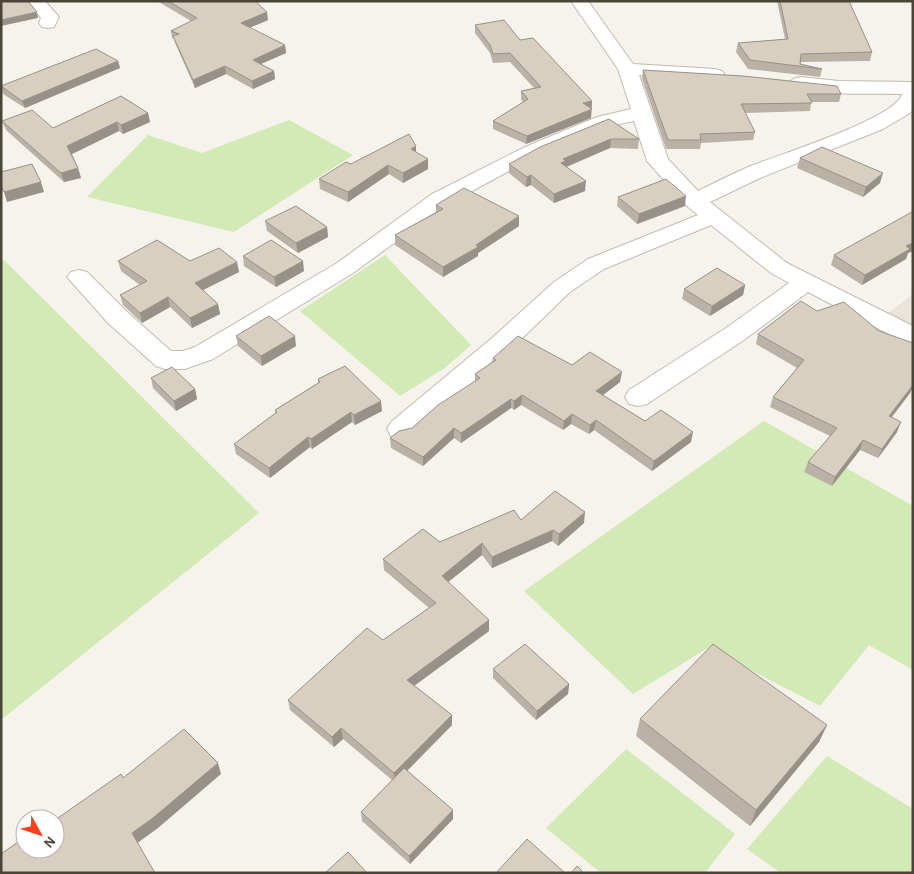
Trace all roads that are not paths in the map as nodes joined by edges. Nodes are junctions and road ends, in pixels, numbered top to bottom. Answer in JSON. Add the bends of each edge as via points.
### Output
{"nodes":[{"id":1,"x":34,"y":1,"type":"edge"},
{"id":2,"x":579,"y":1,"type":"edge"},
{"id":3,"x":48,"y":23,"type":"dead end"},
{"id":4,"x":627,"y":69,"type":"junction"},
{"id":5,"x":732,"y":76,"type":"edge"},
{"id":6,"x":781,"y":81,"type":"edge"},
{"id":7,"x":913,"y":88,"type":"edge"},
{"id":8,"x":642,"y":113,"type":"junction"},
{"id":9,"x":703,"y":209,"type":"junction"},
{"id":10,"x":79,"y":277,"type":"dead end"},
{"id":11,"x":806,"y":282,"type":"junction"},
{"id":12,"x":913,"y":336,"type":"edge"},
{"id":13,"x":638,"y":396,"type":"dead end"},
{"id":14,"x":401,"y":429,"type":"edge"}],
"edges":[{"from":1,"to":3,"type":"street","via":[[50,17]]},
{"from":2,"to":4,"type":"street"},
{"from":4,"to":5,"type":"street"},
{"from":4,"to":8,"type":"street"},
{"from":6,"to":7,"type":"street","via":[[839,87]]},
{"from":7,"to":9,"type":"street","via":[[912,96],[903,109],[876,125],[752,173]]},
{"from":8,"to":9,"type":"street","via":[[658,161]]},
{"from":8,"to":10,"type":"street","via":[[604,121],[532,151],[440,199],[345,268],[204,353],[185,360],[165,360]]},
{"from":9,"to":11,"type":"street","via":[[778,268]]},
{"from":9,"to":14,"type":"street","via":[[596,264],[562,287]]},
{"from":11,"to":12,"type":"street"},
{"from":11,"to":13,"type":"street","via":[[735,334]]}]}
